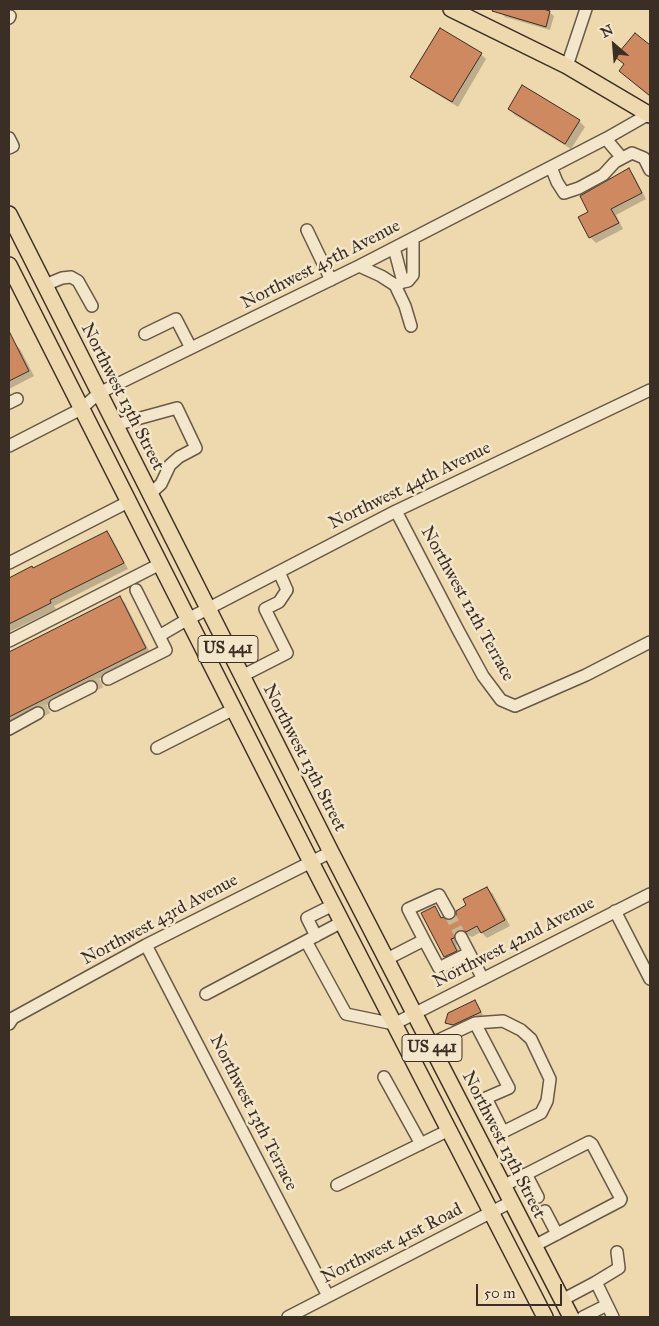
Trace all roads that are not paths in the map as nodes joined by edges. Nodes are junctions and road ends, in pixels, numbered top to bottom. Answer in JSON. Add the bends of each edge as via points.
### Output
{"nodes":[{"id":1,"x":451,"y":9,"type":"edge"},
{"id":2,"x":586,"y":9,"type":"edge"},
{"id":3,"x":567,"y":66,"type":"junction"},
{"id":4,"x":649,"y":114,"type":"edge"},
{"id":5,"x":9,"y":138,"type":"edge"},
{"id":6,"x":606,"y":139,"type":"junction"},
{"id":7,"x":9,"y":148,"type":"edge"},
{"id":8,"x":622,"y":158,"type":"junction"},
{"id":9,"x":551,"y":167,"type":"junction"},
{"id":10,"x":650,"y":170,"type":"edge"},
{"id":11,"x":9,"y":214,"type":"edge"},
{"id":12,"x":306,"y":230,"type":"dead end"},
{"id":13,"x":412,"y":238,"type":"junction"},
{"id":14,"x":394,"y":248,"type":"junction"},
{"id":15,"x":9,"y":265,"type":"edge"},
{"id":16,"x":359,"y":266,"type":"junction"},
{"id":17,"x":331,"y":280,"type":"junction"},
{"id":18,"x":399,"y":284,"type":"junction"},
{"id":19,"x":44,"y":285,"type":"junction"},
{"id":20,"x":92,"y":306,"type":"dead end"},
{"id":21,"x":411,"y":326,"type":"dead end"},
{"id":22,"x":145,"y":334,"type":"dead end"},
{"id":23,"x":191,"y":348,"type":"junction"},
{"id":24,"x":650,"y":390,"type":"edge"},
{"id":25,"x":99,"y":393,"type":"junction"},
{"id":26,"x":81,"y":409,"type":"junction"},
{"id":27,"x":115,"y":425,"type":"junction"},
{"id":28,"x":9,"y":446,"type":"edge"},
{"id":29,"x":150,"y":494,"type":"junction"},
{"id":30,"x":128,"y":502,"type":"junction"},
{"id":31,"x":396,"y":511,"type":"junction"},
{"id":32,"x":9,"y":562,"type":"edge"},
{"id":33,"x":160,"y":564,"type":"junction"},
{"id":34,"x":279,"y":572,"type":"junction"},
{"id":35,"x":136,"y":590,"type":"dead end"},
{"id":36,"x":208,"y":608,"type":"junction"},
{"id":37,"x":188,"y":619,"type":"junction"},
{"id":38,"x":159,"y":636,"type":"junction"},
{"id":39,"x":9,"y":641,"type":"edge"},
{"id":40,"x":650,"y":642,"type":"edge"},
{"id":41,"x":242,"y":676,"type":"junction"},
{"id":42,"x":108,"y":679,"type":"tunnel mouth"},
{"id":43,"x":91,"y":687,"type":"tunnel mouth"},
{"id":44,"x":55,"y":705,"type":"tunnel mouth"},
{"id":45,"x":234,"y":709,"type":"junction"},
{"id":46,"x":38,"y":713,"type":"tunnel mouth"},
{"id":47,"x":9,"y":728,"type":"edge"},
{"id":48,"x":157,"y":748,"type":"dead end"},
{"id":49,"x":331,"y":852,"type":"junction"},
{"id":50,"x":311,"y":862,"type":"junction"},
{"id":51,"x":650,"y":894,"type":"edge"},
{"id":52,"x":333,"y":905,"type":"junction"},
{"id":53,"x":615,"y":911,"type":"junction"},
{"id":54,"x":449,"y":913,"type":"tunnel mouth"},
{"id":55,"x":342,"y":922,"type":"junction"},
{"id":56,"x":461,"y":937,"type":"tunnel mouth"},
{"id":57,"x":311,"y":939,"type":"junction"},
{"id":58,"x":424,"y":940,"type":"junction"},
{"id":59,"x":146,"y":945,"type":"junction"},
{"id":60,"x":470,"y":953,"type":"junction"},
{"id":61,"x":387,"y":959,"type":"junction"},
{"id":62,"x":483,"y":979,"type":"junction"},
{"id":63,"x":650,"y":979,"type":"edge"},
{"id":64,"x":206,"y":994,"type":"dead end"},
{"id":65,"x":415,"y":1014,"type":"junction"},
{"id":66,"x":475,"y":1023,"type":"junction"},
{"id":67,"x":9,"y":1024,"type":"edge"},
{"id":68,"x":394,"y":1024,"type":"junction"},
{"id":69,"x":430,"y":1044,"type":"junction"},
{"id":70,"x":384,"y":1077,"type":"dead end"},
{"id":71,"x":449,"y":1130,"type":"junction"},
{"id":72,"x":420,"y":1144,"type":"junction"},
{"id":73,"x":526,"y":1174,"type":"junction"},
{"id":74,"x":337,"y":1185,"type":"dead end"},
{"id":75,"x":504,"y":1186,"type":"junction"},
{"id":76,"x":538,"y":1197,"type":"dead end"},
{"id":77,"x":512,"y":1202,"type":"junction"},
{"id":78,"x":545,"y":1211,"type":"dead end"},
{"id":79,"x":491,"y":1212,"type":"junction"},
{"id":80,"x":557,"y":1234,"type":"junction"},
{"id":81,"x":534,"y":1246,"type":"junction"},
{"id":82,"x":618,"y":1252,"type":"dead end"},
{"id":83,"x":596,"y":1282,"type":"junction"},
{"id":84,"x":328,"y":1296,"type":"junction"},
{"id":85,"x":562,"y":1300,"type":"junction"},
{"id":86,"x":607,"y":1305,"type":"junction"},
{"id":87,"x":288,"y":1317,"type":"edge"},
{"id":88,"x":545,"y":1317,"type":"edge"},
{"id":89,"x":570,"y":1317,"type":"edge"},
{"id":90,"x":583,"y":1317,"type":"edge"},
{"id":91,"x":613,"y":1317,"type":"edge"}],
"edges":[{"from":1,"to":3,"type":"main road"},
{"from":2,"to":3,"type":"street"},
{"from":3,"to":4,"type":"main road"},
{"from":4,"to":6,"type":"street","name":"Northwest 45th Avenue"},
{"from":5,"to":7,"type":"street","via":[[13,146]]},
{"from":6,"to":8,"type":"street"},
{"from":6,"to":9,"type":"street","name":"Northwest 45th Avenue"},
{"from":8,"to":9,"type":"street","via":[[603,175],[564,193]]},
{"from":8,"to":10,"type":"street","via":[[632,153],[638,155],[644,158]]},
{"from":9,"to":13,"type":"street","name":"Northwest 45th Avenue"},
{"from":11,"to":19,"type":"main road","name":"Northwest 13th Street","number":"US 441"},
{"from":12,"to":17,"type":"street"},
{"from":13,"to":14,"type":"street","name":"Northwest 45th Avenue"},
{"from":13,"to":18,"type":"street","via":[[413,275]]},
{"from":14,"to":16,"type":"street","name":"Northwest 45th Avenue"},
{"from":14,"to":18,"type":"street"},
{"from":15,"to":26,"type":"main road","number":"US 441"},
{"from":16,"to":17,"type":"street","name":"Northwest 45th Avenue"},
{"from":16,"to":18,"type":"street"},
{"from":17,"to":23,"type":"street","name":"Northwest 45th Avenue"},
{"from":18,"to":21,"type":"street"},
{"from":19,"to":20,"type":"street","via":[[71,277],[78,281]]},
{"from":19,"to":25,"type":"main road","name":"Northwest 13th Street","number":"US 441"},
{"from":22,"to":23,"type":"street","via":[[176,319]]},
{"from":23,"to":25,"type":"street","name":"Northwest 45th Avenue"},
{"from":24,"to":31,"type":"street","name":"Northwest 44th Avenue"},
{"from":25,"to":26,"type":"street","name":"Northwest 45th Avenue"},
{"from":25,"to":27,"type":"main road","name":"Northwest 13th Street","number":"US 441"},
{"from":26,"to":28,"type":"street","name":"Northwest 45th Avenue"},
{"from":26,"to":30,"type":"main road","number":"US 441"},
{"from":27,"to":29,"type":"main road","name":"Northwest 13th Street","number":"US 441"},
{"from":27,"to":29,"type":"street","via":[[177,408],[196,448],[170,465],[161,484]]},
{"from":29,"to":36,"type":"main road","name":"Northwest 13th Street","number":"US 441"},
{"from":30,"to":32,"type":"street"},
{"from":30,"to":33,"type":"main road","number":"US 441"},
{"from":31,"to":34,"type":"street","name":"Northwest 44th Avenue"},
{"from":31,"to":40,"type":"street","name":"Northwest 12th Terrace","via":[[483,676],[501,700],[515,706]]},
{"from":33,"to":37,"type":"main road","number":"US 441"},
{"from":33,"to":39,"type":"street"},
{"from":34,"to":36,"type":"street","name":"Northwest 44th Avenue"},
{"from":34,"to":41,"type":"street","via":[[287,590],[279,602],[265,609],[287,653]]},
{"from":35,"to":38,"type":"street"},
{"from":36,"to":37,"type":"street","name":"Northwest 44th Avenue"},
{"from":36,"to":41,"type":"main road","name":"Northwest 13th Street","number":"US 441"},
{"from":37,"to":38,"type":"street","name":"Northwest 44th Avenue"},
{"from":37,"to":45,"type":"main road","number":"US 441"},
{"from":38,"to":42,"type":"street","via":[[166,650]]},
{"from":41,"to":49,"type":"main road","name":"Northwest 13th Street","number":"US 441"},
{"from":43,"to":44,"type":"street"},
{"from":45,"to":48,"type":"street"},
{"from":45,"to":50,"type":"main road","number":"US 441"},
{"from":46,"to":47,"type":"street"},
{"from":49,"to":50,"type":"street","name":"Northwest 43rd Avenue"},
{"from":49,"to":61,"type":"main road","name":"Northwest 13th Street","number":"US 441"},
{"from":50,"to":52,"type":"main road","number":"US 441"},
{"from":50,"to":59,"type":"street","name":"Northwest 43rd Avenue"},
{"from":51,"to":53,"type":"street","name":"Northwest 42nd Avenue"},
{"from":52,"to":55,"type":"main road","number":"US 441"},
{"from":52,"to":57,"type":"street","via":[[307,918]]},
{"from":53,"to":62,"type":"street","name":"Northwest 42nd Avenue"},
{"from":53,"to":63,"type":"street"},
{"from":54,"to":58,"type":"street","via":[[439,895],[408,909]]},
{"from":55,"to":57,"type":"street"},
{"from":55,"to":68,"type":"main road","number":"US 441"},
{"from":56,"to":60,"type":"street"},
{"from":57,"to":64,"type":"street"},
{"from":57,"to":68,"type":"street","via":[[346,1014]]},
{"from":58,"to":60,"type":"street","via":[[439,968]]},
{"from":58,"to":61,"type":"street"},
{"from":59,"to":67,"type":"street","name":"Northwest 43rd Avenue","via":[[13,1018]]},
{"from":59,"to":84,"type":"street","name":"Northwest 13th Terrace"},
{"from":60,"to":62,"type":"street"},
{"from":61,"to":65,"type":"main road","name":"Northwest 13th Street","number":"US 441"},
{"from":62,"to":65,"type":"street","name":"Northwest 42nd Avenue"},
{"from":65,"to":68,"type":"street","name":"Northwest 42nd Avenue"},
{"from":65,"to":69,"type":"main road","name":"Northwest 13th Street","number":"US 441"},
{"from":66,"to":66,"type":"street","via":[[503,1021],[521,1030],[532,1039],[550,1079],[547,1101],[541,1114],[503,1132],[486,1098],[509,1088]]},
{"from":66,"to":69,"type":"street"},
{"from":68,"to":71,"type":"main road","number":"US 441"},
{"from":69,"to":75,"type":"main road","name":"Northwest 13th Street","number":"US 441"},
{"from":70,"to":72,"type":"street"},
{"from":71,"to":72,"type":"street"},
{"from":71,"to":79,"type":"main road","number":"US 441"},
{"from":72,"to":74,"type":"street"},
{"from":73,"to":75,"type":"street"},
{"from":73,"to":76,"type":"street"},
{"from":73,"to":80,"type":"street","via":[[588,1142],[621,1199]]},
{"from":75,"to":77,"type":"main road","name":"Northwest 13th Street","number":"US 441"},
{"from":77,"to":79,"type":"street","name":"Northwest 41st Road"},
{"from":77,"to":81,"type":"main road","name":"Northwest 13th Street","number":"US 441"},
{"from":78,"to":80,"type":"street"},
{"from":79,"to":84,"type":"street","name":"Northwest 41st Road"},
{"from":79,"to":88,"type":"main road","number":"US 441"},
{"from":80,"to":81,"type":"street"},
{"from":81,"to":85,"type":"main road","name":"Northwest 13th Street","number":"US 441"},
{"from":82,"to":83,"type":"street","via":[[619,1268]]},
{"from":83,"to":85,"type":"street"},
{"from":83,"to":86,"type":"street"},
{"from":84,"to":87,"type":"street","name":"Northwest 41st Road"},
{"from":85,"to":89,"type":"main road","name":"Northwest 13th Street","number":"US 441"},
{"from":86,"to":90,"type":"street"},
{"from":86,"to":91,"type":"street"}]}
